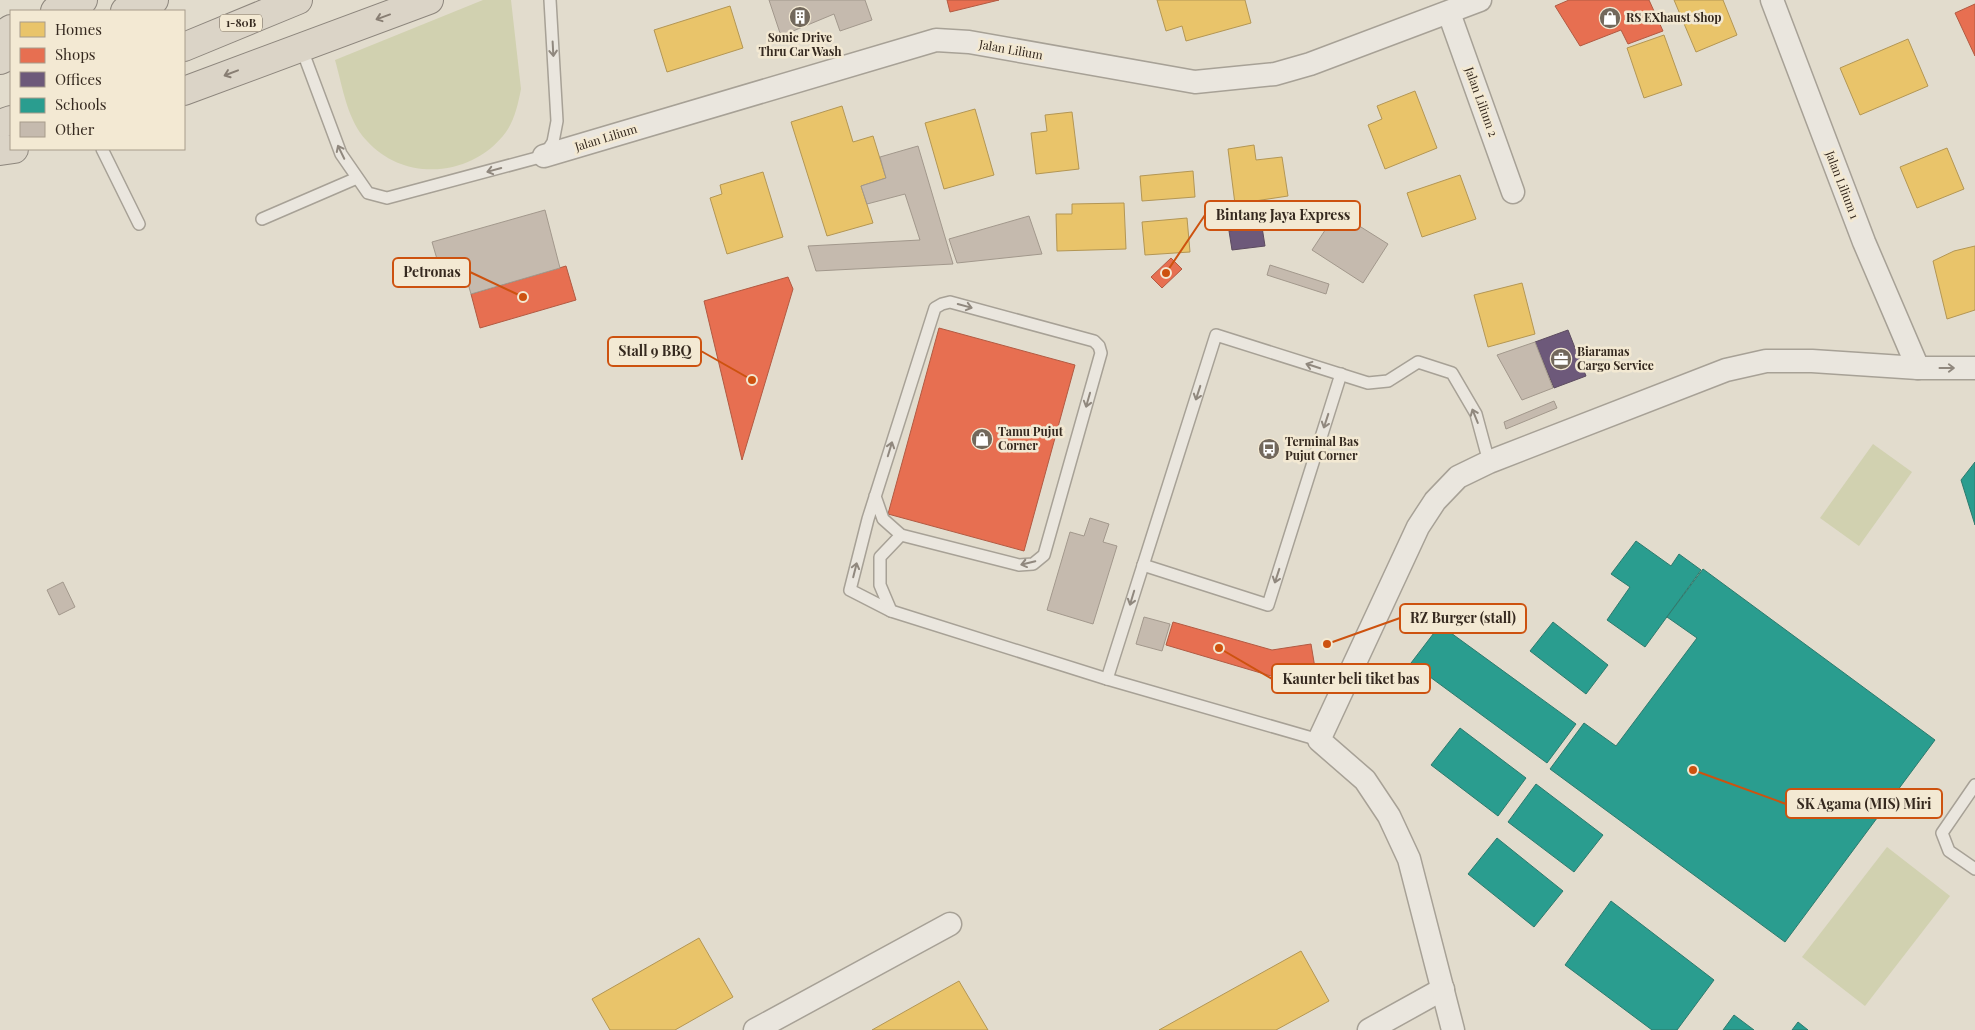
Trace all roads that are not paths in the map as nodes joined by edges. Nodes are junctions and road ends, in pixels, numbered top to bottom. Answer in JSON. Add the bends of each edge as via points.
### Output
{"nodes":[{"id":1,"x":82,"y":0,"type":"edge"},
{"id":2,"x":154,"y":0,"type":"edge"},
{"id":3,"x":298,"y":0,"type":"edge"},
{"id":4,"x":429,"y":0,"type":"edge"},
{"id":5,"x":550,"y":0,"type":"edge"},
{"id":6,"x":1480,"y":0,"type":"edge"},
{"id":7,"x":1772,"y":0,"type":"edge"},
{"id":8,"x":57,"y":10,"type":"edge"},
{"id":9,"x":128,"y":10,"type":"edge"},
{"id":10,"x":1449,"y":13,"type":"junction"},
{"id":11,"x":185,"y":47,"type":"edge"},
{"id":12,"x":301,"y":47,"type":"junction"},
{"id":13,"x":185,"y":91,"type":"edge"},
{"id":14,"x":102,"y":150,"type":"edge"},
{"id":15,"x":544,"y":156,"type":"junction"},
{"id":16,"x":357,"y":178,"type":"junction"},
{"id":17,"x":1513,"y":192,"type":"dead end"},
{"id":18,"x":262,"y":219,"type":"dead end"},
{"id":19,"x":139,"y":224,"type":"dead end"},
{"id":20,"x":1918,"y":368,"type":"junction"},
{"id":21,"x":1975,"y":368,"type":"edge"},
{"id":22,"x":1341,"y":374,"type":"junction"},
{"id":23,"x":1490,"y":462,"type":"junction"},
{"id":24,"x":876,"y":496,"type":"junction"},
{"id":25,"x":901,"y":535,"type":"junction"},
{"id":26,"x":1143,"y":565,"type":"junction"},
{"id":27,"x":891,"y":611,"type":"junction"},
{"id":28,"x":1107,"y":679,"type":"junction"},
{"id":29,"x":1319,"y":740,"type":"junction"},
{"id":30,"x":1975,"y":785,"type":"edge"},
{"id":31,"x":1975,"y":869,"type":"edge"},
{"id":32,"x":950,"y":924,"type":"dead end"},
{"id":33,"x":1443,"y":989,"type":"junction"},
{"id":34,"x":755,"y":1030,"type":"edge"},
{"id":35,"x":1369,"y":1030,"type":"edge"},
{"id":36,"x":1453,"y":1030,"type":"edge"}],
"edges":[{"from":1,"to":8,"type":"highway"},
{"from":2,"to":9,"type":"highway"},
{"from":3,"to":11,"type":"highway","number":"1-80B"},
{"from":4,"to":12,"type":"highway","one_way":true},
{"from":5,"to":15,"type":"lane","one_way":true,"via":[[557,121],[553,142]]},
{"from":6,"to":10,"type":"street","name":"Jalan Lilium"},
{"from":7,"to":20,"type":"street","name":"Jalan Lilium 1","via":[[1864,242]]},
{"from":10,"to":15,"type":"street","name":"Jalan Lilium","via":[[1276,74],[1195,82],[969,42],[936,40]]},
{"from":10,"to":17,"type":"street","name":"Jalan Lilium 2"},
{"from":12,"to":13,"type":"highway","one_way":true},
{"from":16,"to":12,"type":"lane","one_way":true,"via":[[341,154]]},
{"from":14,"to":19,"type":"lane"},
{"from":15,"to":16,"type":"lane","one_way":true,"via":[[387,198],[368,193]]},
{"from":16,"to":18,"type":"lane"},
{"from":20,"to":21,"type":"street","one_way":true},
{"from":20,"to":23,"type":"street","via":[[1766,361],[1726,370]]},
{"from":23,"to":22,"type":"lane","one_way":true,"via":[[1476,414],[1452,373],[1418,362],[1388,381],[1368,383]]},
{"from":22,"to":26,"type":"lane","one_way":true,"via":[[1216,335]]},
{"from":22,"to":26,"type":"lane","one_way":true,"via":[[1268,604]]},
{"from":23,"to":29,"type":"street","via":[[1458,477],[1435,501],[1418,527]]},
{"from":24,"to":25,"type":"lane","via":[[883,519]]},
{"from":24,"to":25,"type":"lane","one_way":true,"via":[[935,308],[950,302],[1094,340],[1099,346],[1101,353],[1044,555],[1033,564],[1018,565]]},
{"from":27,"to":24,"type":"lane","one_way":true,"via":[[850,590]]},
{"from":25,"to":27,"type":"lane","via":[[880,557],[880,584]]},
{"from":26,"to":28,"type":"lane","one_way":true},
{"from":27,"to":28,"type":"lane"},
{"from":28,"to":29,"type":"lane"},
{"from":29,"to":33,"type":"street","via":[[1365,780],[1389,816],[1409,859]]},
{"from":30,"to":31,"type":"lane","via":[[1942,833],[1949,851]]},
{"from":32,"to":34,"type":"street"},
{"from":33,"to":35,"type":"street"},
{"from":33,"to":36,"type":"street"}]}
